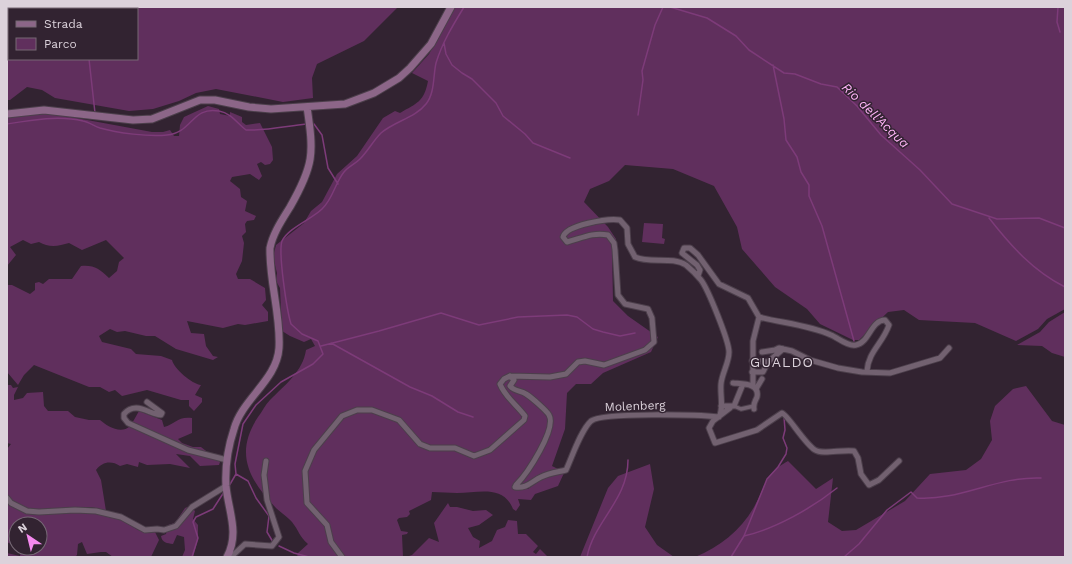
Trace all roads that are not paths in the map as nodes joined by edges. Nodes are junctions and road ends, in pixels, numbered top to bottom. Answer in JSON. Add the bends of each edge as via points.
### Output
{"nodes":[{"id":1,"x":451,"y":7,"type":"edge"},
{"id":2,"x":307,"y":107,"type":"junction"},
{"id":3,"x":7,"y":114,"type":"edge"},
{"id":4,"x":698,"y":276,"type":"junction"},
{"id":5,"x":759,"y":317,"type":"junction"},
{"id":6,"x":949,"y":348,"type":"dead end"},
{"id":7,"x":783,"y":349,"type":"junction"},
{"id":8,"x":762,"y":352,"type":"dead end"},
{"id":9,"x":752,"y":361,"type":"junction"},
{"id":10,"x":768,"y":362,"type":"junction"},
{"id":11,"x":752,"y":372,"type":"junction"},
{"id":12,"x":867,"y":372,"type":"junction"},
{"id":13,"x":510,"y":376,"type":"junction"},
{"id":14,"x":762,"y":379,"type":"dead end"},
{"id":15,"x":733,"y":383,"type":"dead end"},
{"id":16,"x":743,"y":384,"type":"junction"},
{"id":17,"x":754,"y":387,"type":"junction"},
{"id":18,"x":147,"y":402,"type":"dead end"},
{"id":19,"x":721,"y":406,"type":"junction"},
{"id":20,"x":732,"y":407,"type":"junction"},
{"id":21,"x":754,"y":407,"type":"joint"},
{"id":22,"x":718,"y":418,"type":"junction"},
{"id":23,"x":227,"y":460,"type":"junction"},
{"id":24,"x":899,"y":460,"type":"dead end"},
{"id":25,"x":266,"y":461,"type":"dead end"},
{"id":26,"x":226,"y":489,"type":"junction"},
{"id":27,"x":7,"y":498,"type":"edge"},
{"id":28,"x":227,"y":557,"type":"edge"},
{"id":29,"x":231,"y":557,"type":"edge"},
{"id":30,"x":342,"y":557,"type":"edge"}],
"edges":[{"from":1,"to":2,"type":"main road","via":[[428,48],[399,78],[354,101]]},
{"from":2,"to":3,"type":"main road","via":[[271,109],[200,100],[147,120],[116,119],[44,110]]},
{"from":2,"to":23,"type":"main road","via":[[311,135],[310,166],[298,193],[273,235],[270,248],[278,355],[269,373],[238,418]]},
{"from":4,"to":5,"type":"street","via":[[700,270],[682,253],[684,248],[690,248],[698,255],[719,284],[748,298]]},
{"from":4,"to":13,"type":"street","via":[[680,263],[635,257],[628,244],[627,228],[620,220],[592,222],[566,232],[563,237],[567,242],[591,234],[608,235],[614,243],[618,295],[625,304],[648,309],[652,318],[654,342],[645,350],[604,365],[578,362],[566,374],[550,377]]},
{"from":4,"to":19,"type":"street","via":[[708,293],[728,345],[729,354],[721,386]]},
{"from":5,"to":9,"type":"street","via":[[753,341]]},
{"from":5,"to":12,"type":"street","via":[[825,332],[852,345],[857,345],[877,323],[885,320],[889,325],[887,331],[869,357]]},
{"from":6,"to":12,"type":"street","via":[[940,358],[918,363],[906,369],[890,373]]},
{"from":7,"to":8,"type":"street"},
{"from":7,"to":10,"type":"street"},
{"from":7,"to":12,"type":"street","via":[[821,364]]},
{"from":9,"to":10,"type":"street"},
{"from":9,"to":11,"type":"street"},
{"from":10,"to":11,"type":"street","via":[[763,372]]},
{"from":11,"to":17,"type":"street"},
{"from":13,"to":22,"type":"street","name":"Molenberg","via":[[514,380],[510,386],[513,390],[526,394],[549,414],[551,424],[529,470],[515,487],[527,487],[540,477],[566,470],[587,426],[598,418],[668,415]]},
{"from":13,"to":30,"type":"street","via":[[504,378],[500,384],[504,394],[517,405],[524,420],[490,450],[474,456],[455,448],[430,448],[420,444],[399,420],[372,410],[357,410],[342,416],[314,450],[305,471],[307,503],[327,525],[331,542]]},
{"from":14,"to":17,"type":"street"},
{"from":15,"to":16,"type":"street"},
{"from":16,"to":17,"type":"street"},
{"from":16,"to":20,"type":"street"},
{"from":17,"to":21,"type":"street","via":[[757,396]]},
{"from":18,"to":23,"type":"street","via":[[162,413],[161,416],[146,410],[133,409],[124,414],[128,423],[188,450]]},
{"from":19,"to":20,"type":"street"},
{"from":19,"to":22,"type":"street","via":[[722,411]]},
{"from":20,"to":21,"type":"street"},
{"from":20,"to":22,"type":"street"},
{"from":22,"to":24,"type":"street","via":[[709,428],[715,443],[757,430],[778,414],[784,414],[813,449],[824,452],[854,451],[861,474],[869,485],[879,480]]},
{"from":23,"to":26,"type":"main road"},
{"from":25,"to":29,"type":"street","via":[[264,475],[267,500],[279,537],[272,546],[245,544]]},
{"from":26,"to":27,"type":"street","via":[[192,507],[176,526],[164,530],[145,530],[121,517],[96,511],[27,510],[11,503]]},
{"from":26,"to":28,"type":"main road","via":[[234,527],[232,546]]}]}
